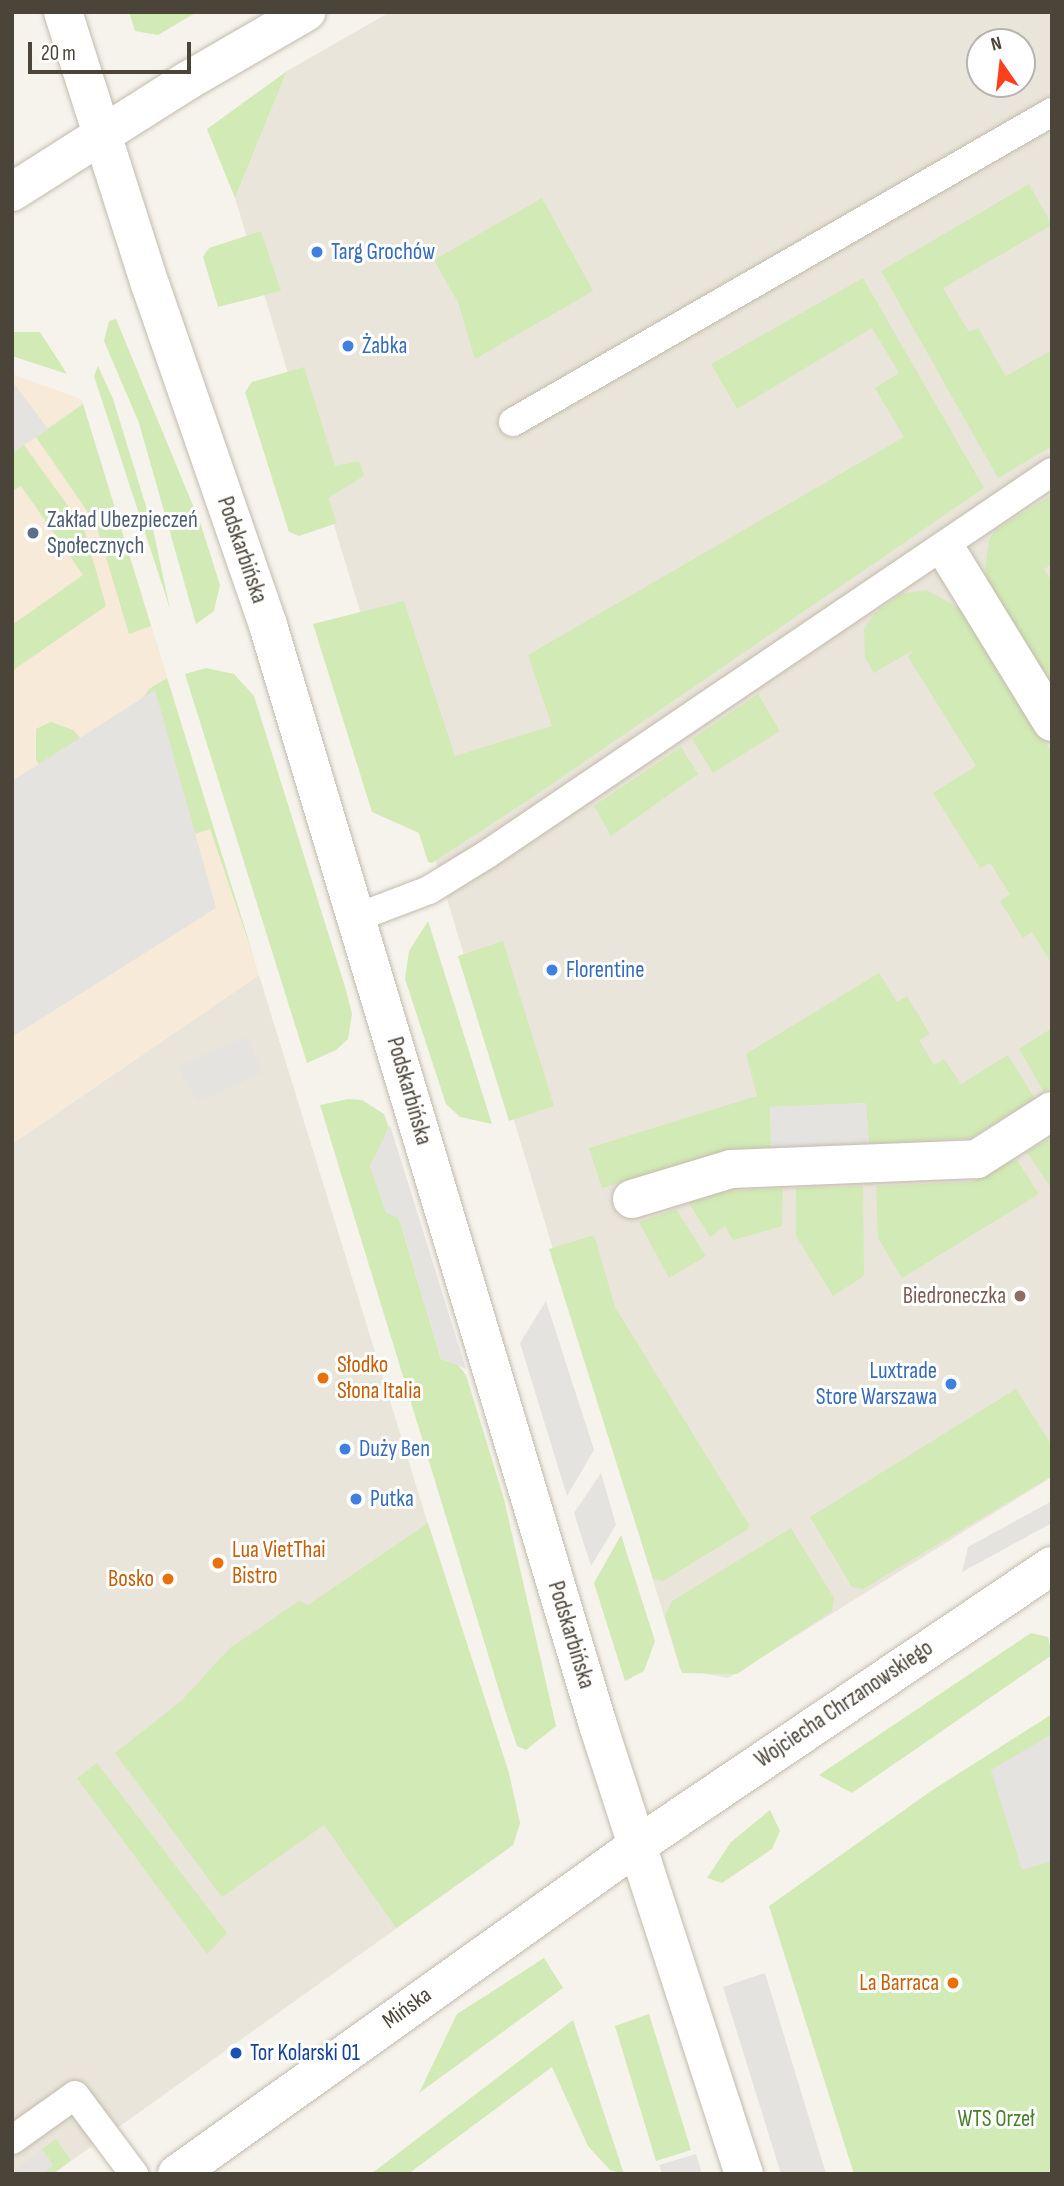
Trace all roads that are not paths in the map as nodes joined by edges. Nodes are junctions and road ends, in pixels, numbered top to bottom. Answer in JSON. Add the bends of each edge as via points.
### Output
{"nodes":[{"id":1,"x":63,"y":12,"type":"edge"},
{"id":2,"x":306,"y":12,"type":"edge"},
{"id":3,"x":1052,"y":112,"type":"edge"},
{"id":4,"x":102,"y":138,"type":"junction"},
{"id":5,"x":12,"y":192,"type":"edge"},
{"id":6,"x":513,"y":422,"type":"dead end"},
{"id":7,"x":1052,"y":472,"type":"edge"},
{"id":8,"x":947,"y":551,"type":"junction"},
{"id":9,"x":1052,"y":722,"type":"edge"},
{"id":10,"x":358,"y":917,"type":"junction"},
{"id":11,"x":1052,"y":1111,"type":"edge"},
{"id":12,"x":632,"y":1199,"type":"dead end"},
{"id":13,"x":1052,"y":1566,"type":"edge"},
{"id":14,"x":638,"y":1845,"type":"junction"},
{"id":15,"x":12,"y":2140,"type":"edge"},
{"id":16,"x":134,"y":2174,"type":"edge"},
{"id":17,"x":177,"y":2174,"type":"edge"},
{"id":18,"x":744,"y":2174,"type":"edge"}],
"edges":[{"from":1,"to":4,"type":"street","name":"Podskarbińska"},
{"from":2,"to":4,"type":"street","via":[[187,81]]},
{"from":3,"to":6,"type":"lane"},
{"from":4,"to":5,"type":"street"},
{"from":4,"to":10,"type":"street","name":"Podskarbińska","via":[[268,625]]},
{"from":7,"to":8,"type":"lane"},
{"from":8,"to":9,"type":"street"},
{"from":8,"to":10,"type":"lane","via":[[486,855],[429,890]]},
{"from":10,"to":14,"type":"street","name":"Podskarbińska","via":[[594,1712]]},
{"from":11,"to":12,"type":"street","via":[[977,1159],[731,1169]]},
{"from":13,"to":14,"type":"street","name":"Wojciecha Chrzanowskiego"},
{"from":14,"to":17,"type":"street","name":"Mińska"},
{"from":14,"to":18,"type":"street","name":"Podskarbińska"},
{"from":15,"to":16,"type":"lane","via":[[75,2095]]}]}
